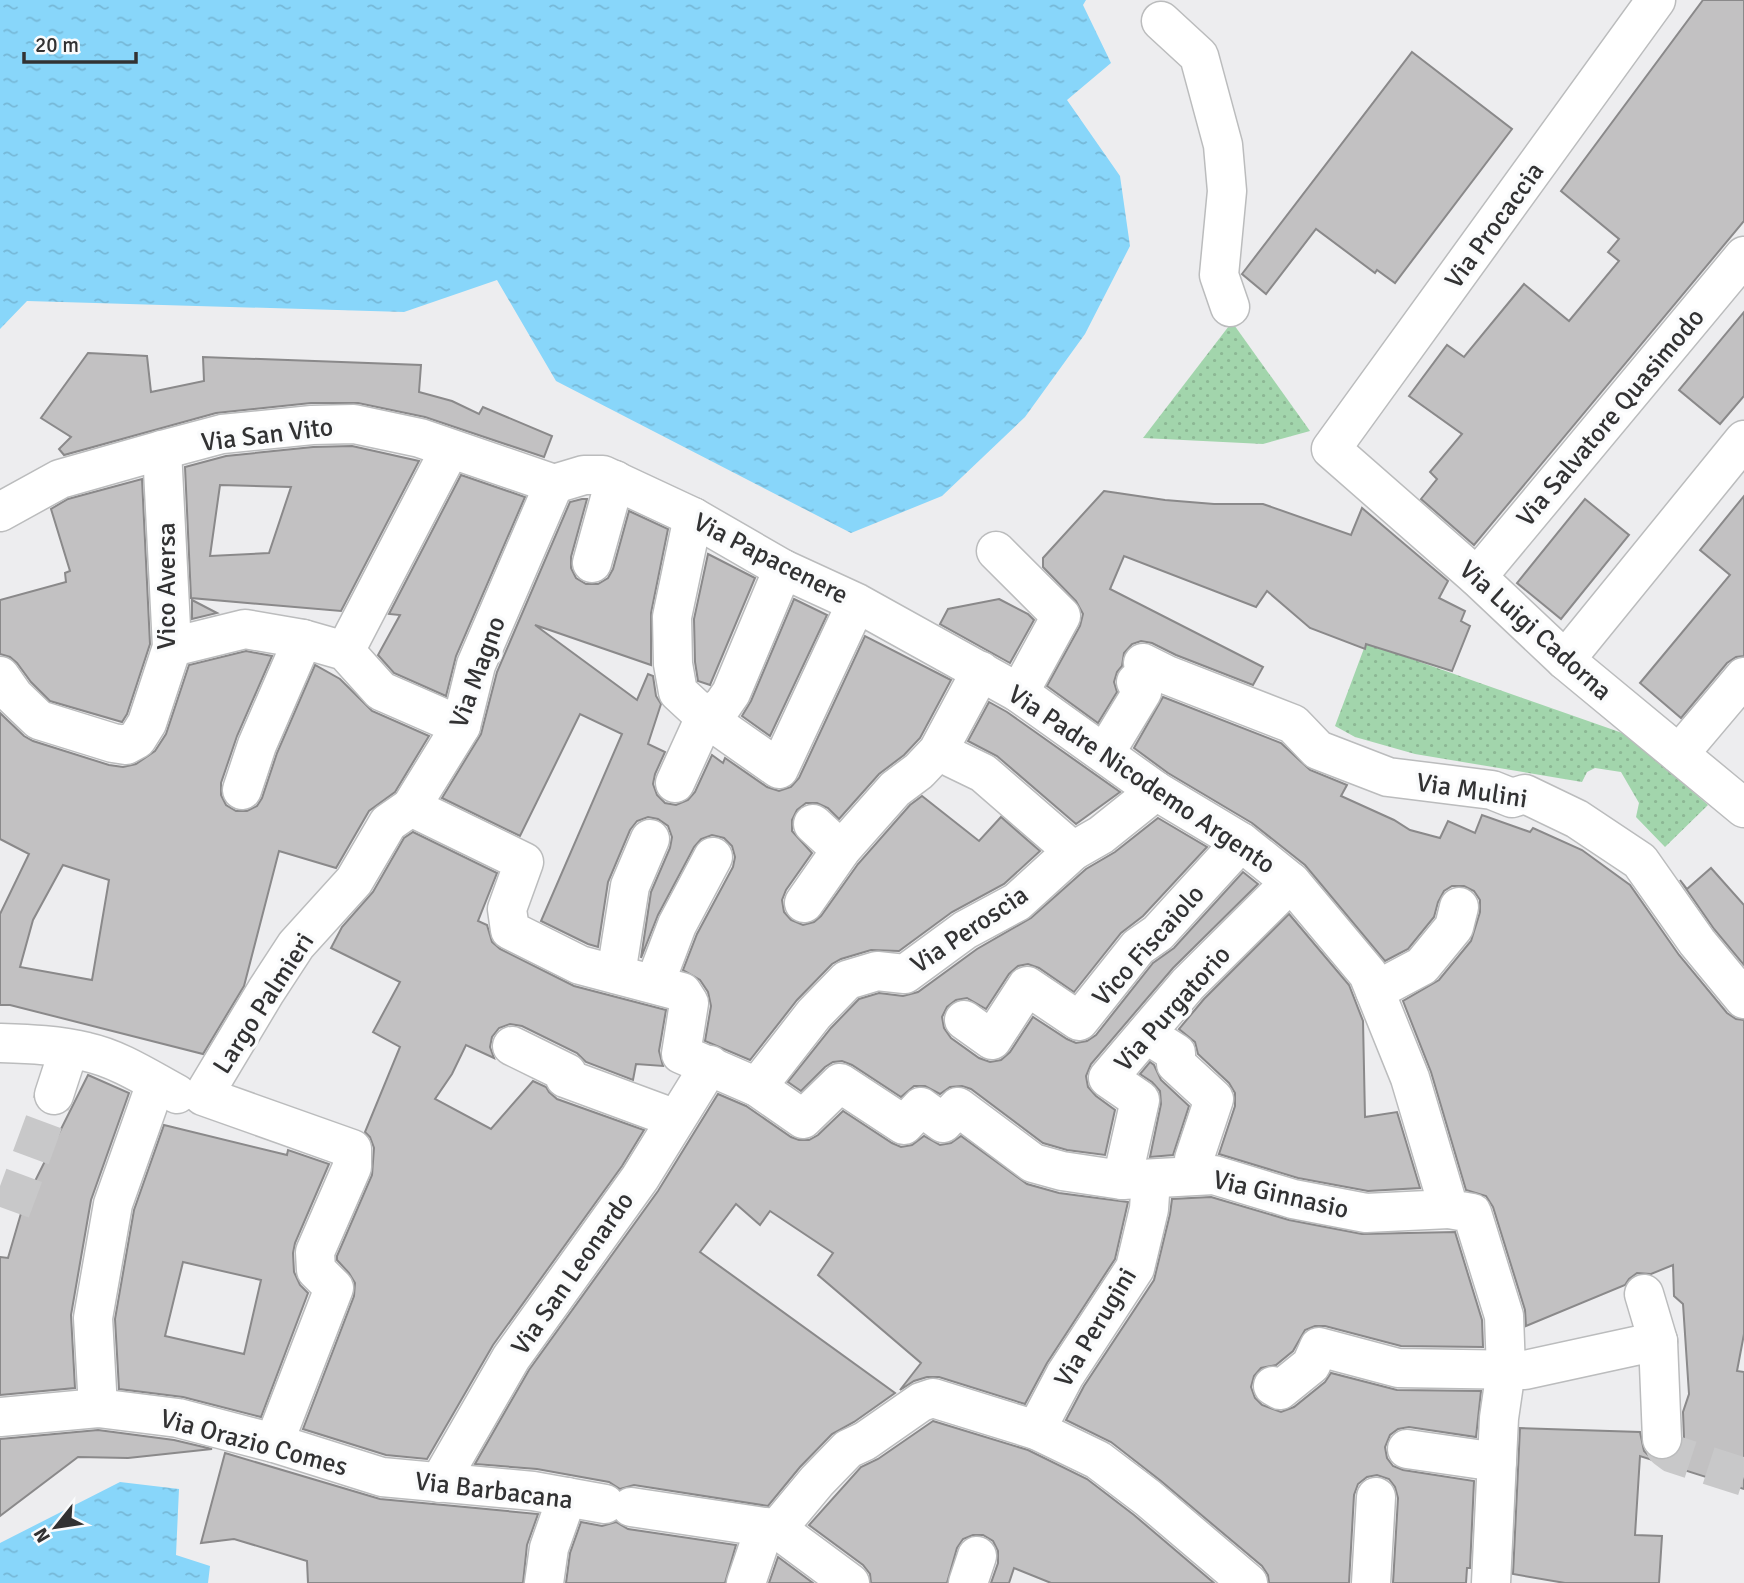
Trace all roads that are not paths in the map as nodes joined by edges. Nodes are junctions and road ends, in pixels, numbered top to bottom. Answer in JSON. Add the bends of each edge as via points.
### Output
{"nodes":[{"id":1,"x":1656,"y":0,"type":"edge"},
{"id":2,"x":1161,"y":21,"type":"dead end"},
{"id":3,"x":1744,"y":256,"type":"edge"},
{"id":4,"x":1230,"y":307,"type":"dead end"},
{"id":5,"x":1744,"y":440,"type":"edge"},
{"id":6,"x":450,"y":449,"type":"junction"},
{"id":7,"x":1331,"y":449,"type":"joint"},
{"id":8,"x":162,"y":450,"type":"junction"},
{"id":9,"x":615,"y":480,"type":"junction"},
{"id":10,"x":554,"y":484,"type":"junction"},
{"id":11,"x":0,"y":512,"type":"edge"},
{"id":12,"x":693,"y":517,"type":"junction"},
{"id":13,"x":996,"y":551,"type":"dead end"},
{"id":14,"x":592,"y":563,"type":"dead end"},
{"id":15,"x":783,"y":569,"type":"junction"},
{"id":16,"x":1477,"y":577,"type":"junction"},
{"id":17,"x":853,"y":613,"type":"junction"},
{"id":18,"x":303,"y":639,"type":"junction"},
{"id":19,"x":172,"y":647,"type":"junction"},
{"id":20,"x":345,"y":651,"type":"junction"},
{"id":21,"x":1565,"y":660,"type":"junction"},
{"id":22,"x":981,"y":671,"type":"junction"},
{"id":23,"x":0,"y":676,"type":"edge"},
{"id":24,"x":1744,"y":677,"type":"edge"},
{"id":25,"x":1020,"y":692,"type":"junction"},
{"id":26,"x":705,"y":717,"type":"junction"},
{"id":27,"x":461,"y":726,"type":"junction"},
{"id":28,"x":1105,"y":753,"type":"junction"},
{"id":29,"x":1679,"y":754,"type":"junction"},
{"id":30,"x":952,"y":758,"type":"dead end"},
{"id":31,"x":675,"y":783,"type":"dead end"},
{"id":32,"x":242,"y":790,"type":"dead end"},
{"id":33,"x":1156,"y":791,"type":"junction"},
{"id":34,"x":411,"y":807,"type":"junction"},
{"id":35,"x":1744,"y":807,"type":"edge"},
{"id":36,"x":813,"y":824,"type":"dead end"},
{"id":37,"x":650,"y":839,"type":"dead end"},
{"id":38,"x":1241,"y":842,"type":"junction"},
{"id":39,"x":841,"y":850,"type":"junction"},
{"id":40,"x":1073,"y":850,"type":"junction"},
{"id":41,"x":713,"y":857,"type":"dead end"},
{"id":42,"x":354,"y":881,"type":"joint"},
{"id":43,"x":1291,"y":882,"type":"junction"},
{"id":44,"x":804,"y":903,"type":"dead end"},
{"id":45,"x":1460,"y":907,"type":"dead end"},
{"id":46,"x":616,"y":974,"type":"junction"},
{"id":47,"x":655,"y":983,"type":"junction"},
{"id":48,"x":1375,"y":991,"type":"junction"},
{"id":49,"x":1744,"y":999,"type":"edge"},
{"id":50,"x":964,"y":1020,"type":"dead end"},
{"id":51,"x":1146,"y":1034,"type":"junction"},
{"id":52,"x":0,"y":1043,"type":"edge"},
{"id":53,"x":512,"y":1045,"type":"dead end"},
{"id":54,"x":69,"y":1049,"type":"junction"},
{"id":55,"x":710,"y":1065,"type":"junction"},
{"id":56,"x":156,"y":1083,"type":"junction"},
{"id":57,"x":757,"y":1087,"type":"junction"},
{"id":58,"x":54,"y":1095,"type":"tunnel mouth"},
{"id":59,"x":204,"y":1096,"type":"junction"},
{"id":60,"x":676,"y":1119,"type":"junction"},
{"id":61,"x":1194,"y":1174,"type":"junction"},
{"id":62,"x":1137,"y":1179,"type":"junction"},
{"id":63,"x":1448,"y":1209,"type":"junction"},
{"id":64,"x":1644,"y":1294,"type":"dead end"},
{"id":65,"x":1658,"y":1341,"type":"junction"},
{"id":66,"x":1506,"y":1370,"type":"junction"},
{"id":67,"x":1273,"y":1386,"type":"dead end"},
{"id":68,"x":98,"y":1408,"type":"junction"},
{"id":69,"x":0,"y":1417,"type":"edge"},
{"id":70,"x":1036,"y":1430,"type":"junction"},
{"id":71,"x":1662,"y":1439,"type":"dead end"},
{"id":72,"x":274,"y":1443,"type":"junction"},
{"id":73,"x":1407,"y":1449,"type":"dead end"},
{"id":74,"x":1497,"y":1462,"type":"junction"},
{"id":75,"x":382,"y":1477,"type":"joint"},
{"id":76,"x":439,"y":1483,"type":"junction"},
{"id":77,"x":567,"y":1497,"type":"junction"},
{"id":78,"x":1376,"y":1497,"type":"dead end"},
{"id":79,"x":771,"y":1528,"type":"junction"},
{"id":80,"x":544,"y":1583,"type":"edge"},
{"id":81,"x":746,"y":1583,"type":"edge"},
{"id":82,"x":850,"y":1583,"type":"edge"},
{"id":83,"x":1248,"y":1583,"type":"edge"},
{"id":84,"x":1371,"y":1583,"type":"edge"},
{"id":85,"x":1492,"y":1583,"type":"edge"}],
"edges":[{"from":1,"to":7,"type":"street","name":"Via Procaccia"},
{"from":2,"to":4,"type":"street","via":[[1199,56],[1223,145],[1227,191],[1219,275]]},
{"from":3,"to":16,"type":"street","name":"Via Salvatore Quasimodo"},
{"from":5,"to":21,"type":"street"},
{"from":6,"to":8,"type":"street","name":"Via San Vito","via":[[420,438],[343,424],[222,434]]},
{"from":6,"to":10,"type":"street","name":"Via San Vito"},
{"from":6,"to":20,"type":"street"},
{"from":7,"to":16,"type":"street","name":"Via Luigi Cadorna"},
{"from":8,"to":11,"type":"street","name":"Via San Vito","via":[[60,480]]},
{"from":8,"to":19,"type":"street","name":"Vico Aversa"},
{"from":9,"to":10,"type":"street","name":"Via Papacenere","via":[[584,475]]},
{"from":9,"to":12,"type":"street","name":"Via Papacenere"},
{"from":9,"to":14,"type":"street"},
{"from":10,"to":27,"type":"street","name":"Via Magno","via":[[476,666]]},
{"from":12,"to":15,"type":"street","name":"Via Papacenere"},
{"from":12,"to":26,"type":"street","via":[[672,617],[673,664],[678,692]]},
{"from":13,"to":25,"type":"street","via":[[1061,616]]},
{"from":15,"to":17,"type":"street","name":"Via Papacenere"},
{"from":15,"to":26,"type":"street","via":[[732,693]]},
{"from":16,"to":21,"type":"street","name":"Via Luigi Cadorna"},
{"from":17,"to":22,"type":"street","name":"Via Papacenere"},
{"from":17,"to":26,"type":"street","via":[[779,769]]},
{"from":18,"to":19,"type":"street","via":[[245,629]]},
{"from":18,"to":20,"type":"street"},
{"from":18,"to":32,"type":"street"},
{"from":19,"to":23,"type":"street","name":"Vico Aversa","via":[[147,723],[136,739],[125,745],[39,720]]},
{"from":20,"to":27,"type":"street","via":[[381,691]]},
{"from":21,"to":29,"type":"street","name":"Via Luigi Cadorna"},
{"from":22,"to":25,"type":"street","name":"Via Padre Nicodemo Argento"},
{"from":22,"to":39,"type":"street","via":[[938,751],[895,789]]},
{"from":24,"to":29,"type":"street"},
{"from":25,"to":28,"type":"street","name":"Via Padre Nicodemo Argento"},
{"from":26,"to":31,"type":"street"},
{"from":27,"to":34,"type":"street","name":"Via Magno"},
{"from":28,"to":33,"type":"street","name":"Via Padre Nicodemo Argento"},
{"from":28,"to":49,"type":"street","name":"Via Mulini","via":[[1142,692],[1139,673],[1167,675],[1293,724],[1318,750],[1388,777],[1492,790],[1512,798],[1525,794],[1577,819],[1640,861],[1696,942]]},
{"from":29,"to":35,"type":"street","name":"Via Luigi Cadorna"},
{"from":30,"to":40,"type":"street","via":[[984,773]]},
{"from":33,"to":38,"type":"street","name":"Via Padre Nicodemo Argento"},
{"from":33,"to":40,"type":"street","name":"Via Peroscia","via":[[1101,835]]},
{"from":34,"to":42,"type":"street","name":"Via Magno","via":[[388,823]]},
{"from":34,"to":46,"type":"street","via":[[524,862],[507,909],[510,930],[580,965]]},
{"from":36,"to":39,"type":"street"},
{"from":37,"to":46,"type":"street","via":[[630,886]]},
{"from":38,"to":43,"type":"street","name":"Via Padre Nicodemo Argento"},
{"from":38,"to":50,"type":"street","name":"Vico Fiscaiolo","via":[[1158,933],[1138,947],[1079,1021],[1027,986],[992,1040]]},
{"from":39,"to":44,"type":"street"},
{"from":40,"to":57,"type":"street","name":"Via Peroscia","via":[[1017,902],[965,930],[905,974],[877,971],[847,981],[814,1014]]},
{"from":41,"to":47,"type":"street","via":[[677,925]]},
{"from":42,"to":59,"type":"street","name":"Largo Palmieri","via":[[296,945]]},
{"from":43,"to":48,"type":"street","name":"Via Padre Nicodemo Argento","via":[[1367,974]]},
{"from":43,"to":51,"type":"street","name":"Via Purgatorio","via":[[1188,984]]},
{"from":45,"to":48,"type":"street","via":[[1454,927],[1422,966]]},
{"from":46,"to":47,"type":"street"},
{"from":47,"to":55,"type":"street","via":[[682,992],[689,1003],[681,1054]]},
{"from":48,"to":63,"type":"street","name":"Via Padre Nicodemo Argento","via":[[1410,1079]]},
{"from":51,"to":61,"type":"street","via":[[1176,1053],[1176,1064],[1214,1098],[1194,1159]]},
{"from":51,"to":62,"type":"street","name":"Via Purgatorio","via":[[1108,1078],[1140,1100]]},
{"from":52,"to":54,"type":"street","name":"Largo Palmieri"},
{"from":53,"to":60,"type":"street","via":[[567,1073],[565,1078]]},
{"from":54,"to":56,"type":"street","name":"Largo Palmieri","via":[[89,1052]]},
{"from":54,"to":58,"type":"street"},
{"from":55,"to":57,"type":"street"},
{"from":55,"to":60,"type":"street","name":"Via San Leonardo"},
{"from":56,"to":59,"type":"street","name":"Largo Palmieri","via":[[177,1094]]},
{"from":56,"to":68,"type":"street","via":[[110,1216],[93,1318]]},
{"from":57,"to":62,"type":"street","name":"Via Ginnasio","via":[[803,1119],[840,1083],[904,1125],[921,1107],[943,1123],[958,1107],[1033,1163]]},
{"from":59,"to":72,"type":"street","name":"Largo Palmieri","via":[[352,1149],[352,1167],[316,1252],[316,1270],[334,1288]]},
{"from":60,"to":76,"type":"street","name":"Via San Leonardo","via":[[640,1178],[511,1358]]},
{"from":61,"to":62,"type":"street","name":"Via Ginnasio"},
{"from":61,"to":63,"type":"street","name":"Via Ginnasio","via":[[1366,1213]]},
{"from":62,"to":70,"type":"street","name":"Via Perugini","via":[[1149,1209],[1135,1268],[1065,1375]]},
{"from":63,"to":66,"type":"street","via":[[1472,1213],[1504,1316]]},
{"from":64,"to":65,"type":"street"},
{"from":65,"to":66,"type":"street","via":[[1525,1370]]},
{"from":65,"to":71,"type":"street"},
{"from":66,"to":67,"type":"street","via":[[1398,1368],[1319,1347],[1311,1365],[1280,1390]]},
{"from":66,"to":74,"type":"street"},
{"from":68,"to":69,"type":"street","name":"Via Orazio Comes"},
{"from":68,"to":72,"type":"street","name":"Via Orazio Comes","via":[[178,1418]]},
{"from":70,"to":79,"type":"street","via":[[933,1398],[921,1402],[848,1449]]},
{"from":70,"to":83,"type":"street","via":[[1098,1460]]},
{"from":72,"to":75,"type":"street","name":"Via Orazio Comes"},
{"from":73,"to":74,"type":"street"},
{"from":74,"to":85,"type":"street"},
{"from":75,"to":76,"type":"street","name":"Via Barbacana"},
{"from":76,"to":77,"type":"street","name":"Via Barbacana"},
{"from":77,"to":79,"type":"street","name":"Via Barbacana"},
{"from":77,"to":80,"type":"street","via":[[549,1548]]},
{"from":78,"to":84,"type":"street"},
{"from":79,"to":81,"type":"street"},
{"from":79,"to":82,"type":"street","name":"Via Barbacana"}]}
